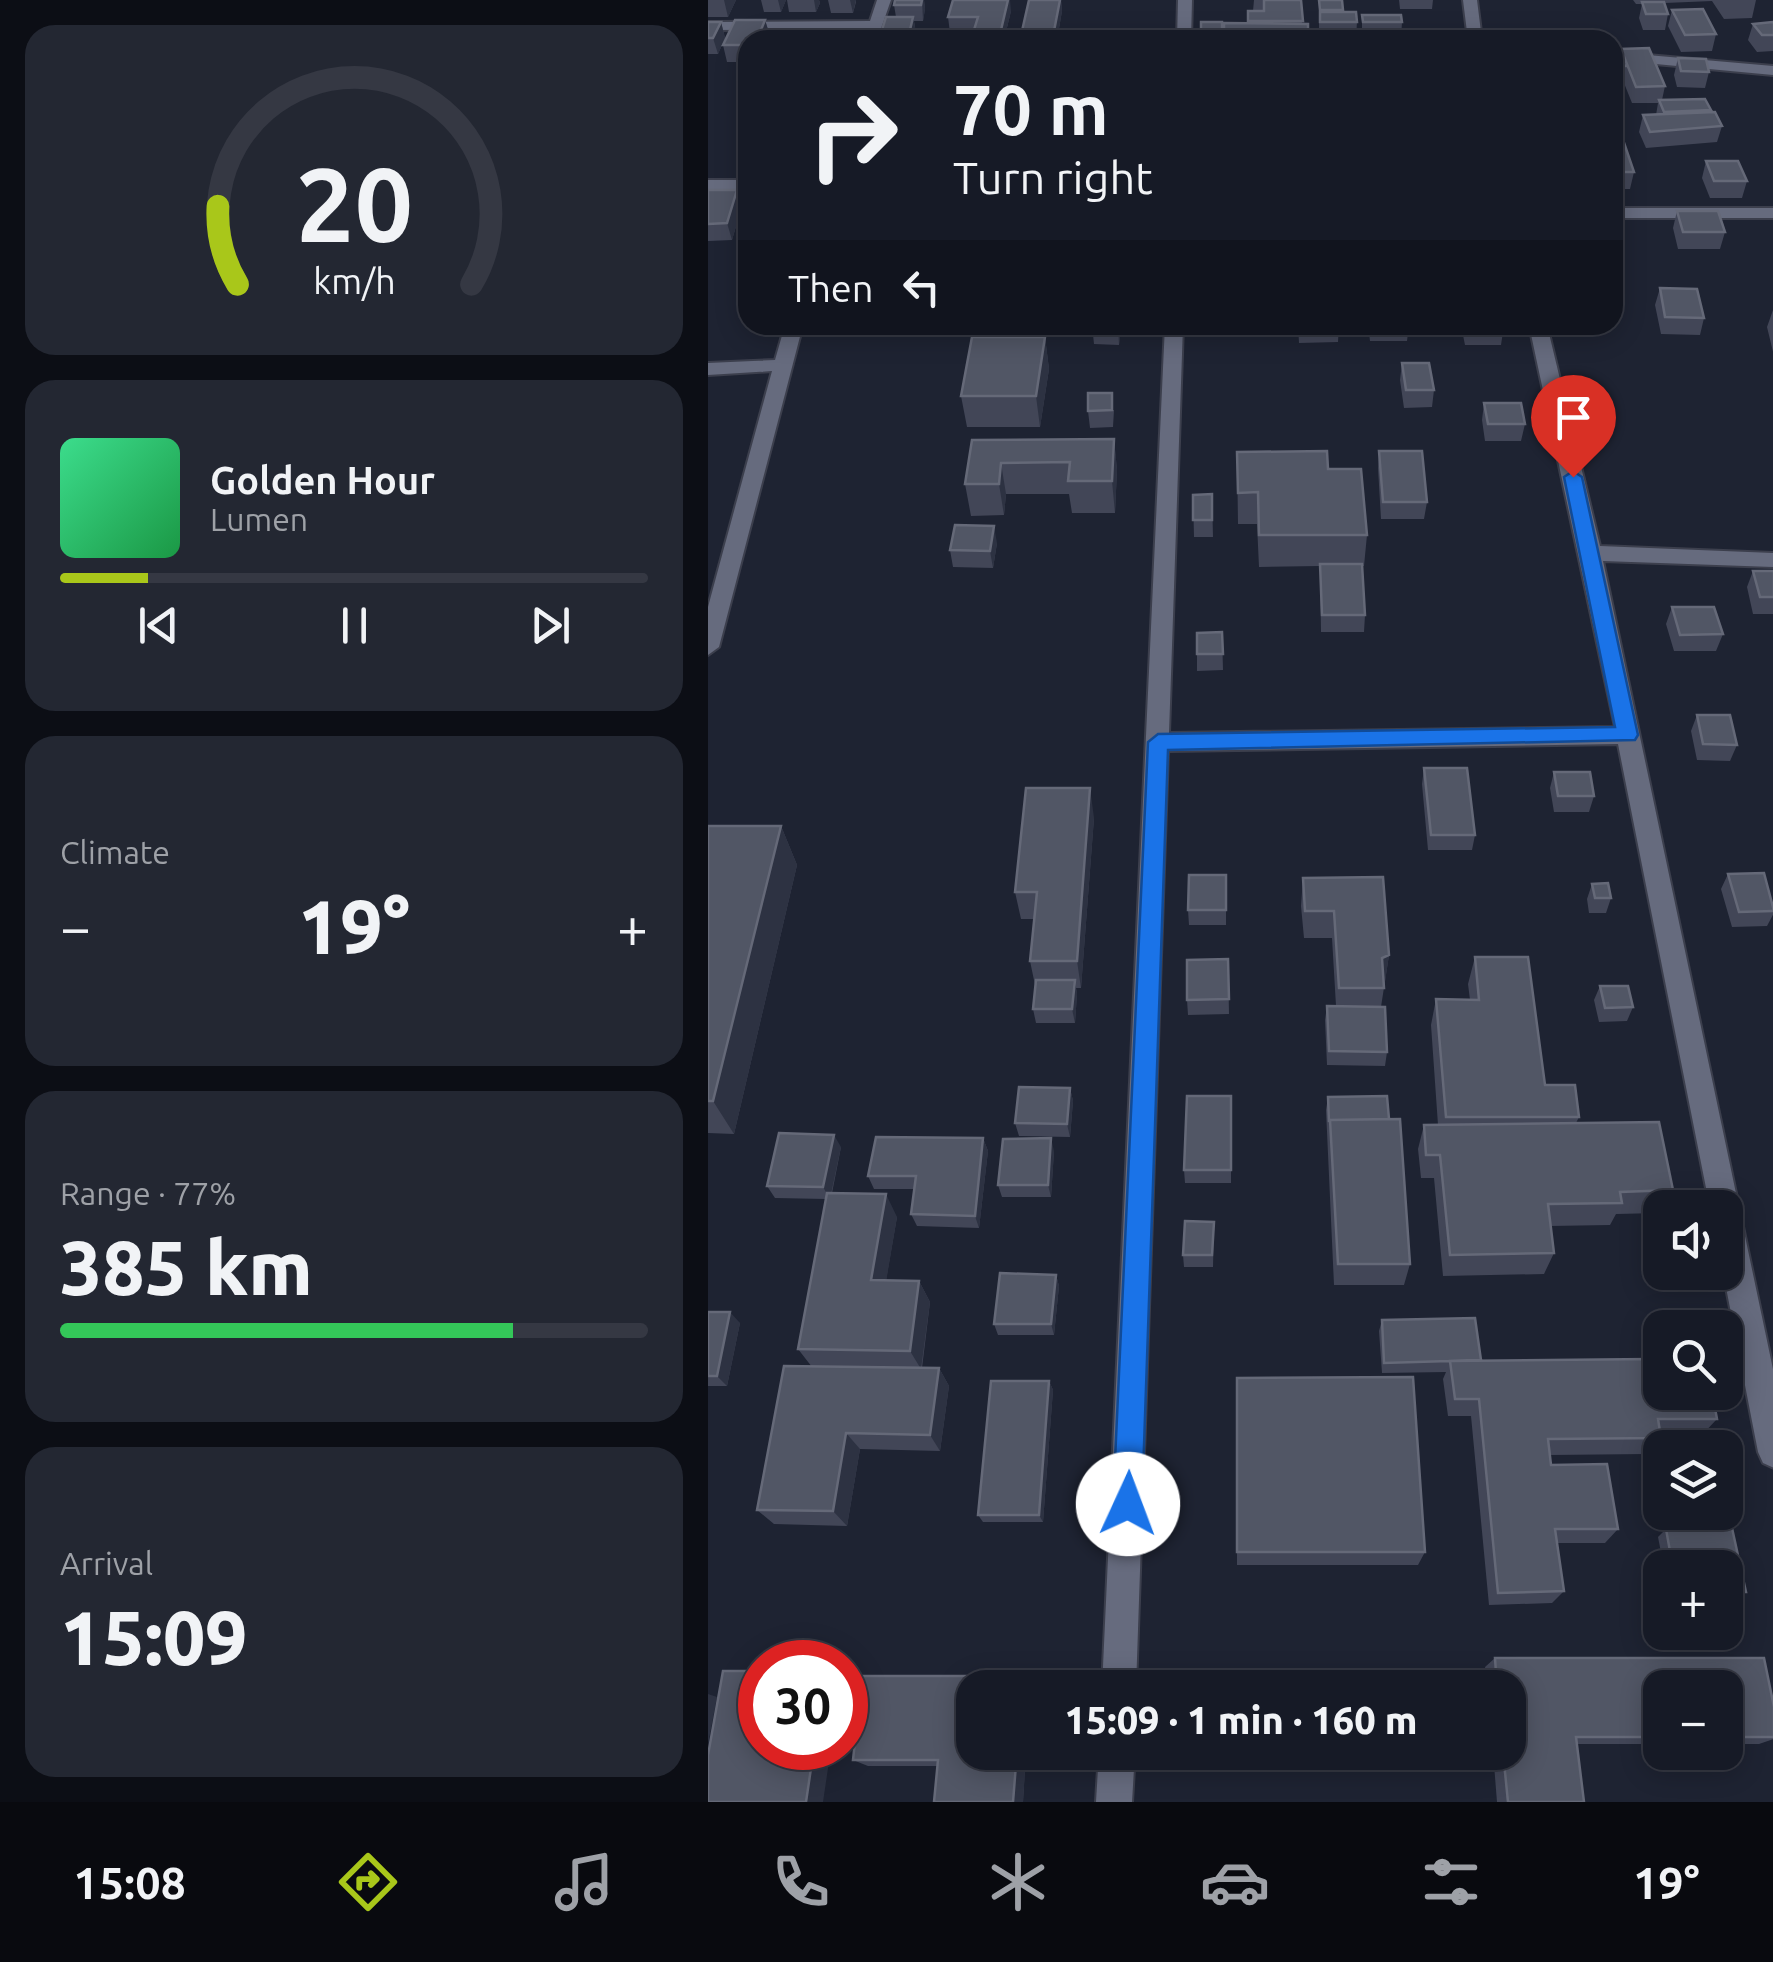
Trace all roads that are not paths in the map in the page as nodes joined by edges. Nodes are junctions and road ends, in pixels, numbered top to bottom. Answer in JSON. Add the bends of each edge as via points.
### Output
{"nodes":[{"id":1,"x":884,"y":0,"type":"edge"},
{"id":2,"x":1186,"y":0,"type":"edge"},
{"id":3,"x":1470,"y":0,"type":"edge"},
{"id":4,"x":708,"y":26,"type":"edge"},
{"id":5,"x":817,"y":30,"type":"edge"},
{"id":6,"x":873,"y":30,"type":"edge"},
{"id":7,"x":1184,"y":30,"type":"edge"},
{"id":8,"x":1474,"y":30,"type":"edge"},
{"id":9,"x":1623,"y":57,"type":"edge"},
{"id":10,"x":1774,"y":71,"type":"edge"},
{"id":11,"x":738,"y":185,"type":"edge"},
{"id":12,"x":708,"y":186,"type":"edge"},
{"id":13,"x":1623,"y":213,"type":"edge"},
{"id":14,"x":1774,"y":213,"type":"edge"},
{"id":15,"x":791,"y":335,"type":"edge"},
{"id":16,"x":1174,"y":335,"type":"edge"},
{"id":17,"x":1540,"y":335,"type":"edge"},
{"id":18,"x":783,"y":365,"type":"junction"},
{"id":19,"x":708,"y":368,"type":"edge"},
{"id":20,"x":1591,"y":553,"type":"junction"},
{"id":21,"x":1774,"y":560,"type":"edge"},
{"id":22,"x":708,"y":647,"type":"edge"},
{"id":23,"x":1627,"y":735,"type":"junction"},
{"id":24,"x":1158,"y":742,"type":"junction"},
{"id":25,"x":1720,"y":1190,"type":"edge"},
{"id":26,"x":1743,"y":1267,"type":"edge"},
{"id":27,"x":1760,"y":1318,"type":"edge"},
{"id":28,"x":1774,"y":1452,"type":"edge"},
{"id":29,"x":1121,"y":1670,"type":"edge"},
{"id":30,"x":1115,"y":1770,"type":"edge"},
{"id":31,"x":1114,"y":1802,"type":"edge"}],
"edges":[{"from":1,"to":6,"type":"street"},
{"from":2,"to":7,"type":"street"},
{"from":3,"to":8,"type":"street"},
{"from":4,"to":5,"type":"street"},
{"from":9,"to":10,"type":"street"},
{"from":11,"to":12,"type":"street"},
{"from":13,"to":14,"type":"street"},
{"from":15,"to":18,"type":"street"},
{"from":16,"to":24,"type":"street"},
{"from":17,"to":20,"type":"street"},
{"from":18,"to":19,"type":"street"},
{"from":18,"to":22,"type":"street"},
{"from":20,"to":21,"type":"street"},
{"from":20,"to":23,"type":"street"},
{"from":23,"to":24,"type":"street"},
{"from":23,"to":25,"type":"street"},
{"from":24,"to":29,"type":"street"},
{"from":26,"to":27,"type":"street"},
{"from":27,"to":28,"type":"street"},
{"from":30,"to":31,"type":"street"}]}
